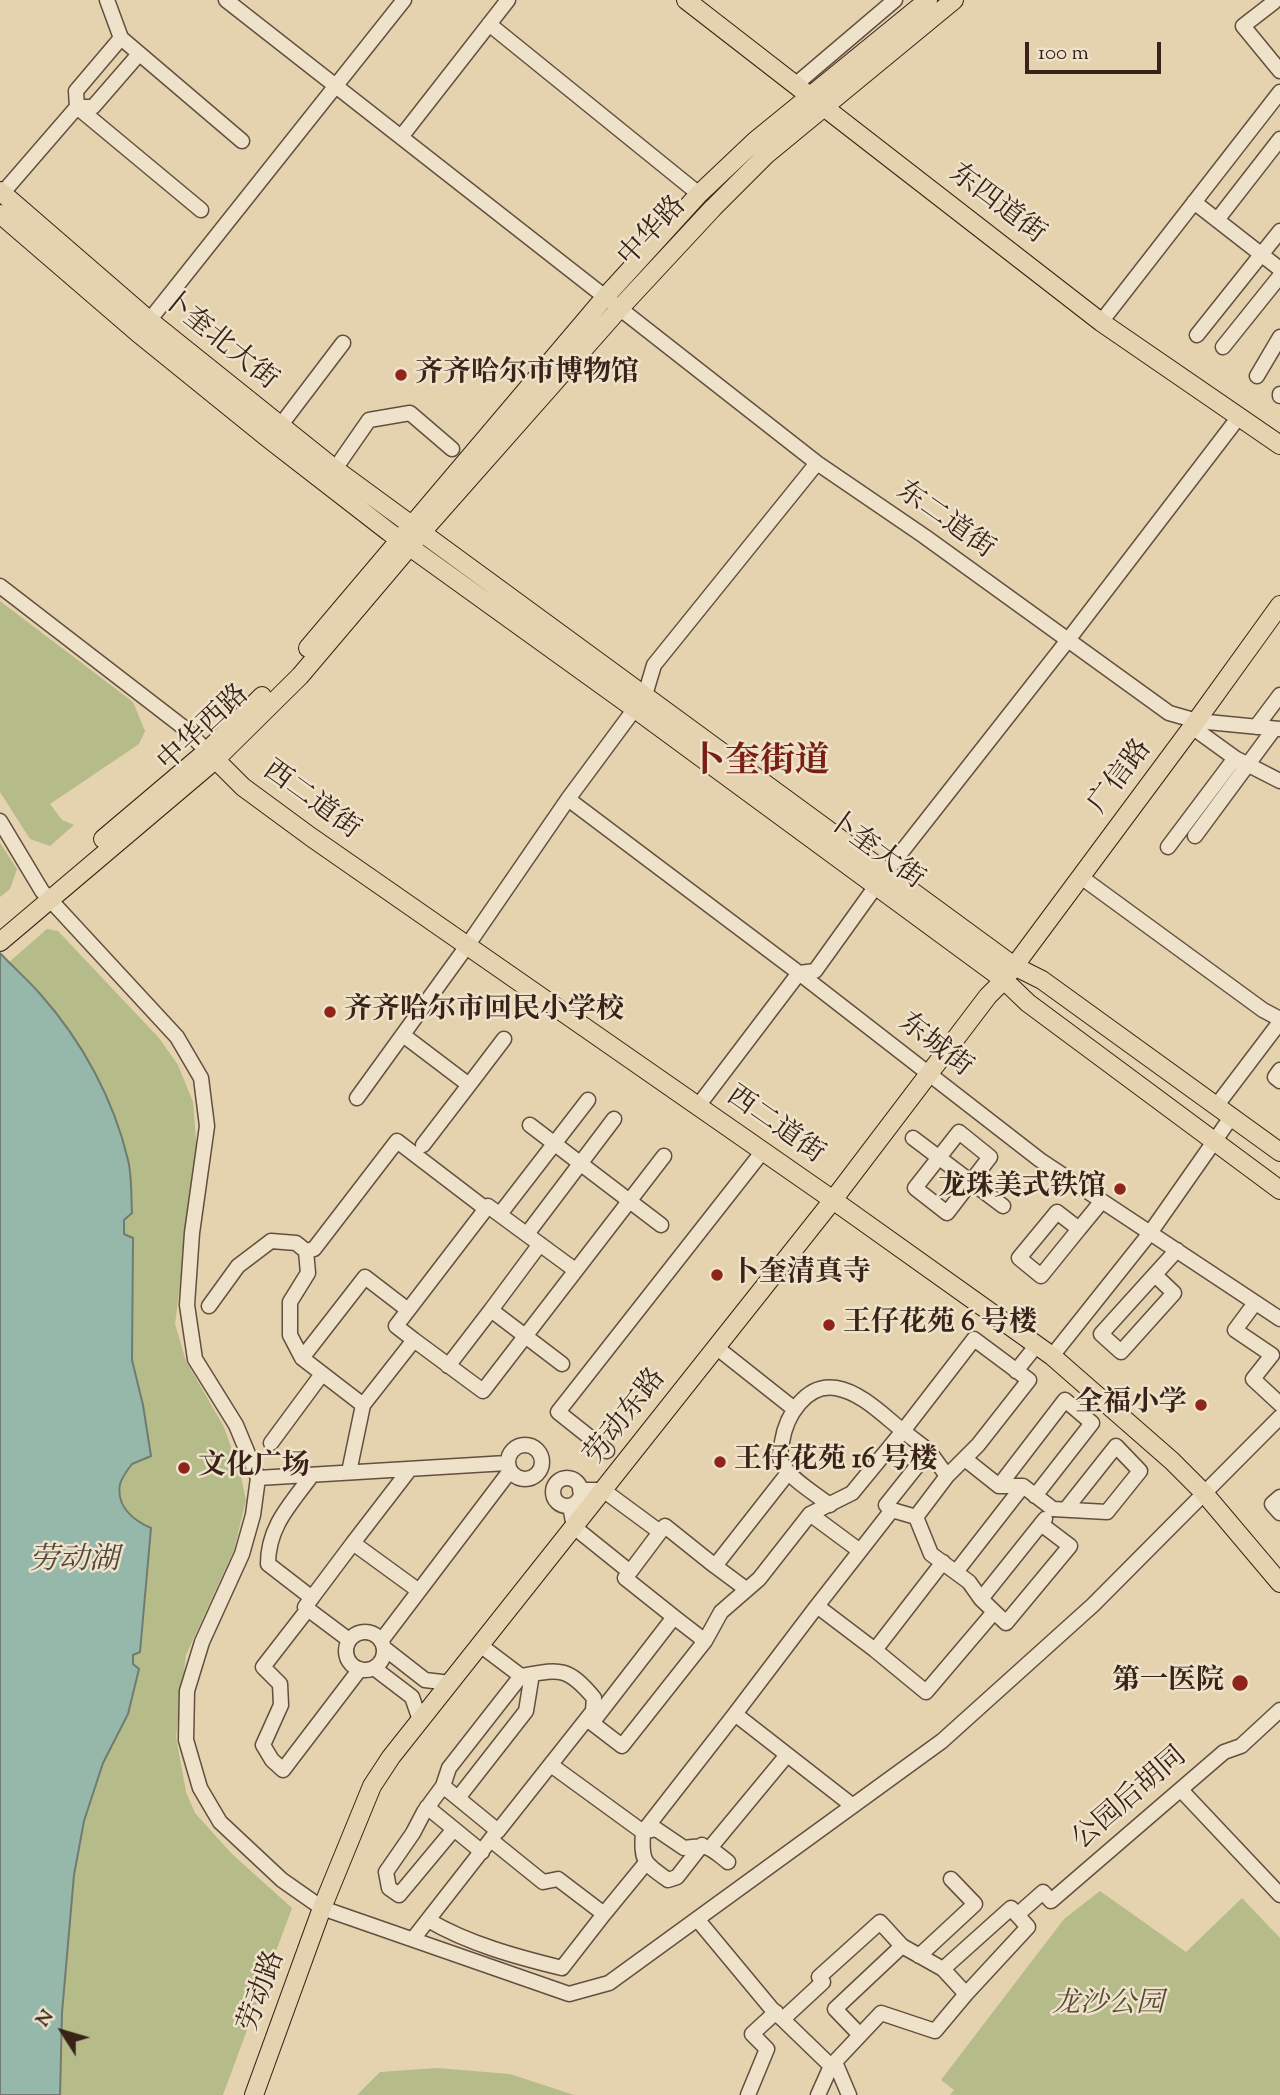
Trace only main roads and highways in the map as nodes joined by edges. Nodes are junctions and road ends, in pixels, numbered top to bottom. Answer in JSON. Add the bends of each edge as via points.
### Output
{"nodes":[{"id":1,"x":686,"y":0,"type":"edge"},
{"id":2,"x":928,"y":0,"type":"edge"},
{"id":3,"x":954,"y":0,"type":"edge"},
{"id":4,"x":817,"y":103,"type":"junction"},
{"id":5,"x":1,"y":193,"type":"edge"},
{"id":6,"x":0,"y":214,"type":"edge"},
{"id":7,"x":144,"y":326,"type":"junction"},
{"id":8,"x":1280,"y":445,"type":"edge"},
{"id":9,"x":410,"y":535,"type":"junction"},
{"id":10,"x":1280,"y":605,"type":"edge"},
{"id":11,"x":211,"y":755,"type":"junction"},
{"id":12,"x":1,"y":936,"type":"edge"},
{"id":13,"x":1009,"y":973,"type":"junction"},
{"id":14,"x":1280,"y":1152,"type":"edge"},
{"id":15,"x":1280,"y":1190,"type":"edge"},
{"id":16,"x":833,"y":1199,"type":"junction"},
{"id":17,"x":1280,"y":1583,"type":"edge"},
{"id":18,"x":322,"y":1908,"type":"joint"},
{"id":19,"x":254,"y":2095,"type":"edge"}],
"edges":[{"from":1,"to":4,"type":"main road","name":"东四道街"},
{"from":2,"to":4,"type":"main road","name":"中华路"},
{"from":3,"to":4,"type":"main road","name":"中华路"},
{"from":4,"to":8,"type":"main road","name":"东四道街","via":[[1101,321]]},
{"from":4,"to":9,"type":"main road","name":"中华路"},
{"from":4,"to":9,"type":"main road","name":"中华路","via":[[755,141],[699,194],[606,296]]},
{"from":5,"to":7,"type":"main road","name":"卜奎北大街"},
{"from":6,"to":7,"type":"main road","name":"卜奎北大街"},
{"from":7,"to":9,"type":"main road","name":"卜奎北大街","via":[[335,468]]},
{"from":7,"to":9,"type":"main road","name":"卜奎北大街","via":[[269,439]]},
{"from":9,"to":11,"type":"main road","name":"中华西路","via":[[300,676]]},
{"from":9,"to":13,"type":"main road","name":"卜奎大街"},
{"from":10,"to":13,"type":"main road","name":"广信路"},
{"from":11,"to":12,"type":"main road","name":"中华西路"},
{"from":11,"to":16,"type":"main road","name":"西二道街","via":[[262,802]]},
{"from":13,"to":14,"type":"main road","name":"卜奎大街","via":[[1042,980]]},
{"from":13,"to":15,"type":"main road","name":"卜奎大街","via":[[1028,1003]]},
{"from":13,"to":16,"type":"main road","name":"劳动东路"},
{"from":16,"to":17,"type":"main road","name":"西二道街","via":[[1052,1356],[1172,1461]]},
{"from":16,"to":18,"type":"main road","name":"劳动东路","via":[[391,1757],[372,1786]]},
{"from":18,"to":19,"type":"main road","name":"劳动路"}]}
